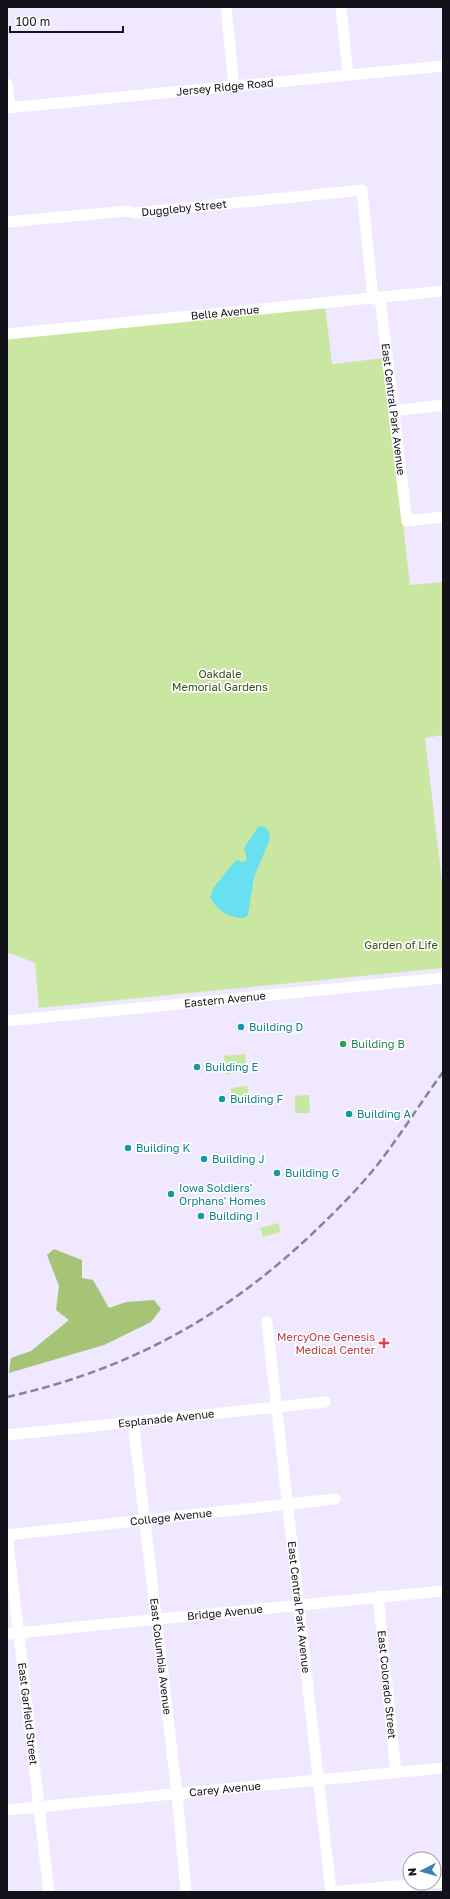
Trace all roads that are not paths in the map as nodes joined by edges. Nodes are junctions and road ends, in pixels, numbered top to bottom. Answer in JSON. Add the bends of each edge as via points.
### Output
{"nodes":[{"id":1,"x":226,"y":7,"type":"edge"},
{"id":2,"x":341,"y":7,"type":"edge"},
{"id":3,"x":443,"y":66,"type":"edge"},
{"id":4,"x":348,"y":75,"type":"junction"},
{"id":5,"x":7,"y":84,"type":"edge"},
{"id":6,"x":234,"y":86,"type":"junction"},
{"id":7,"x":8,"y":108,"type":"edge"},
{"id":8,"x":362,"y":190,"type":"joint"},
{"id":9,"x":7,"y":222,"type":"edge"},
{"id":10,"x":443,"y":291,"type":"edge"},
{"id":11,"x":377,"y":298,"type":"junction"},
{"id":12,"x":7,"y":334,"type":"edge"},
{"id":13,"x":443,"y":405,"type":"edge"},
{"id":14,"x":394,"y":411,"type":"junction"},
{"id":15,"x":443,"y":517,"type":"edge"},
{"id":16,"x":443,"y":978,"type":"edge"},
{"id":17,"x":7,"y":1021,"type":"edge"},
{"id":18,"x":267,"y":1322,"type":"dead end"},
{"id":19,"x":325,"y":1402,"type":"dead end"},
{"id":20,"x":276,"y":1407,"type":"junction"},
{"id":21,"x":133,"y":1422,"type":"junction"},
{"id":22,"x":7,"y":1435,"type":"edge"},
{"id":23,"x":336,"y":1499,"type":"dead end"},
{"id":24,"x":287,"y":1504,"type":"junction"},
{"id":25,"x":144,"y":1520,"type":"junction"},
{"id":26,"x":7,"y":1535,"type":"edge"},
{"id":27,"x":443,"y":1591,"type":"edge"},
{"id":28,"x":378,"y":1596,"type":"junction"},
{"id":29,"x":298,"y":1604,"type":"junction"},
{"id":30,"x":155,"y":1618,"type":"junction"},
{"id":31,"x":19,"y":1632,"type":"junction"},
{"id":32,"x":7,"y":1634,"type":"edge"},
{"id":33,"x":443,"y":1768,"type":"edge"},
{"id":34,"x":396,"y":1773,"type":"junction"},
{"id":35,"x":318,"y":1780,"type":"junction"},
{"id":36,"x":177,"y":1794,"type":"junction"},
{"id":37,"x":39,"y":1807,"type":"junction"},
{"id":38,"x":7,"y":1810,"type":"edge"},
{"id":39,"x":402,"y":1886,"type":"edge"},
{"id":40,"x":48,"y":1892,"type":"edge"},
{"id":41,"x":186,"y":1892,"type":"edge"},
{"id":42,"x":331,"y":1892,"type":"edge"}],
"edges":[{"from":1,"to":6,"type":"street"},
{"from":2,"to":4,"type":"street"},
{"from":3,"to":4,"type":"street","name":"Jersey Ridge Road"},
{"from":4,"to":6,"type":"street","name":"Jersey Ridge Road"},
{"from":5,"to":7,"type":"street"},
{"from":6,"to":7,"type":"street","name":"Jersey Ridge Road"},
{"from":8,"to":9,"type":"street","name":"Duggleby Street","via":[[135,213],[127,211]]},
{"from":8,"to":11,"type":"street","name":"East Central Park Avenue"},
{"from":10,"to":11,"type":"street","name":"Belle Avenue"},
{"from":11,"to":12,"type":"street","name":"Belle Avenue"},
{"from":11,"to":14,"type":"street","name":"East Central Park Avenue"},
{"from":13,"to":14,"type":"street"},
{"from":14,"to":15,"type":"street","name":"East Central Park Avenue","via":[[406,521]]},
{"from":16,"to":17,"type":"street","name":"Eastern Avenue"},
{"from":18,"to":20,"type":"street","name":"East Central Park Avenue"},
{"from":19,"to":20,"type":"street","name":"Esplanade Avenue"},
{"from":20,"to":21,"type":"street","name":"Esplanade Avenue"},
{"from":20,"to":24,"type":"street","name":"East Central Park Avenue"},
{"from":21,"to":22,"type":"street","name":"Esplanade Avenue"},
{"from":21,"to":25,"type":"street","name":"East Columbia Avenue"},
{"from":23,"to":24,"type":"street","name":"College Avenue"},
{"from":24,"to":25,"type":"street","name":"College Avenue"},
{"from":24,"to":29,"type":"street","name":"East Central Park Avenue"},
{"from":25,"to":26,"type":"street","name":"College Avenue"},
{"from":25,"to":30,"type":"street","name":"East Columbia Avenue"},
{"from":26,"to":31,"type":"street","name":"East Garfield Street"},
{"from":27,"to":28,"type":"street","name":"Bridge Avenue"},
{"from":28,"to":29,"type":"street","name":"Bridge Avenue"},
{"from":28,"to":34,"type":"street","name":"East Colorado Street"},
{"from":29,"to":30,"type":"street","name":"Bridge Avenue"},
{"from":29,"to":35,"type":"street","name":"East Central Park Avenue"},
{"from":30,"to":31,"type":"street","name":"Bridge Avenue"},
{"from":30,"to":36,"type":"street","name":"East Columbia Avenue"},
{"from":31,"to":32,"type":"street","name":"Bridge Avenue"},
{"from":31,"to":37,"type":"street","name":"East Garfield Street"},
{"from":33,"to":34,"type":"street","name":"Carey Avenue"},
{"from":34,"to":35,"type":"street","name":"Carey Avenue"},
{"from":35,"to":36,"type":"street","name":"Carey Avenue"},
{"from":35,"to":42,"type":"street","name":"East Central Park Avenue"},
{"from":36,"to":37,"type":"street","name":"Carey Avenue"},
{"from":36,"to":41,"type":"street","name":"East Columbia Avenue"},
{"from":37,"to":38,"type":"street","name":"Carey Avenue"},
{"from":37,"to":40,"type":"street","name":"East Garfield Street"},
{"from":39,"to":42,"type":"street"}]}
